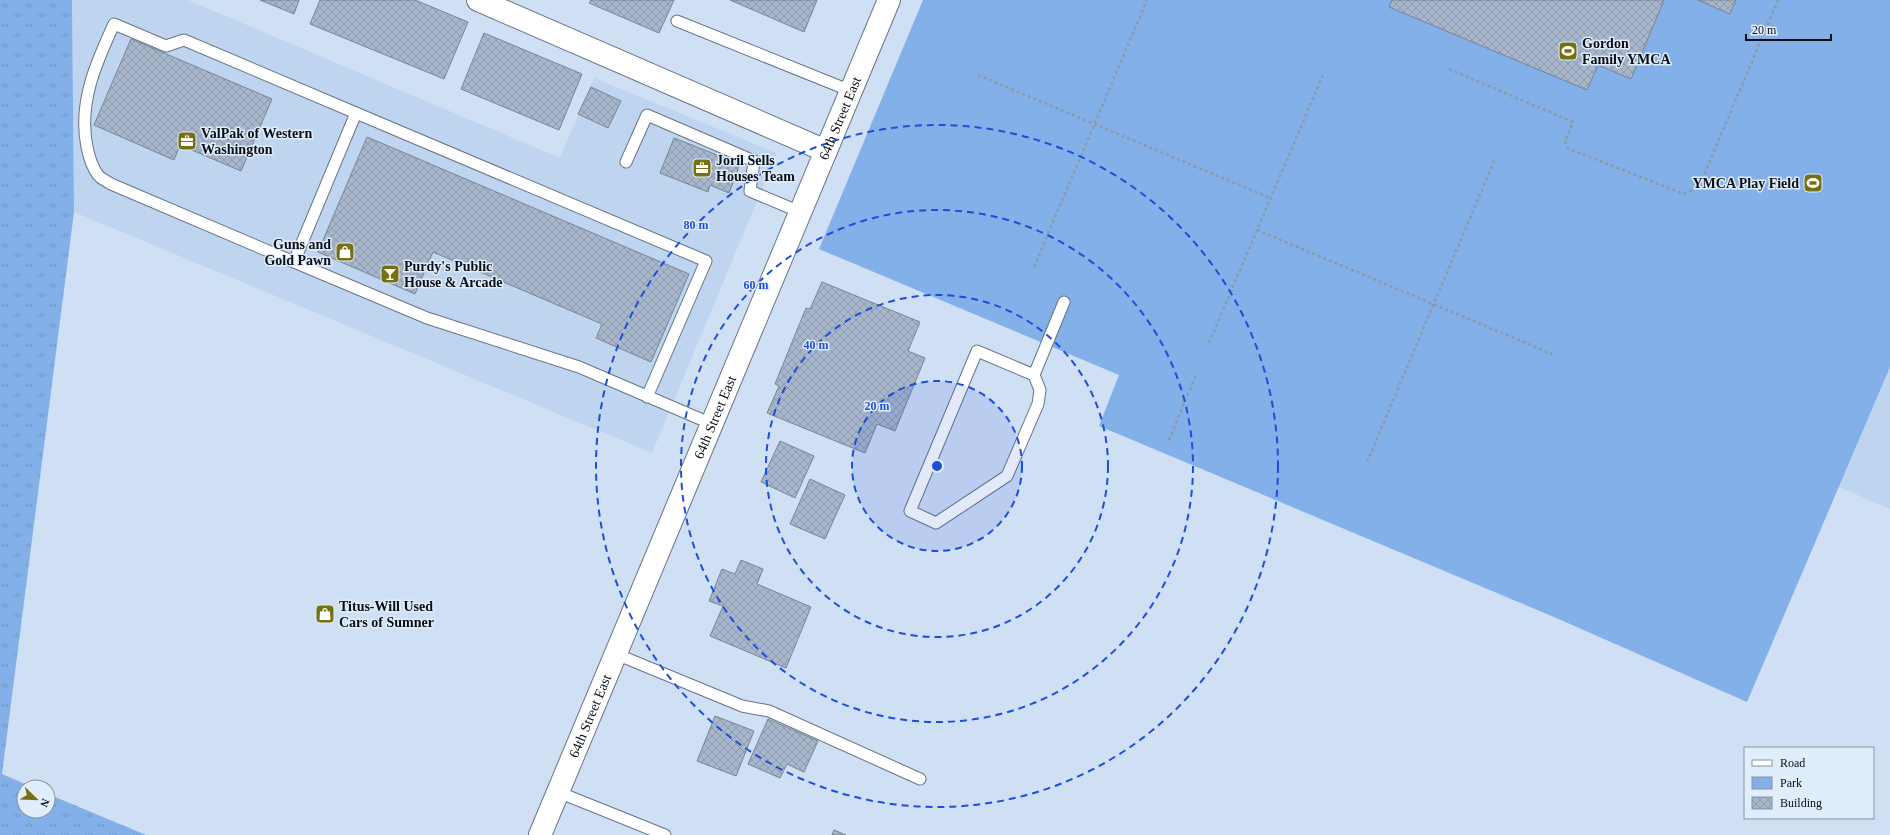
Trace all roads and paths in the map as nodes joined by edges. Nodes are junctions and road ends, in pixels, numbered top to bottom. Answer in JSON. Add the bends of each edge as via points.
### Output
{"nodes":[{"id":1,"x":478,"y":0,"type":"edge"},
{"id":2,"x":889,"y":0,"type":"edge"},
{"id":3,"x":1147,"y":0,"type":"edge"},
{"id":4,"x":1778,"y":0,"type":"edge"},
{"id":5,"x":677,"y":21,"type":"dead end"},
{"id":6,"x":1449,"y":69,"type":"dead end"},
{"id":7,"x":978,"y":75,"type":"dead end"},
{"id":8,"x":1323,"y":75,"type":"dead end"},
{"id":9,"x":851,"y":91,"type":"junction"},
{"id":10,"x":356,"y":114,"type":"junction"},
{"id":11,"x":1094,"y":124,"type":"junction"},
{"id":12,"x":826,"y":151,"type":"junction"},
{"id":13,"x":1495,"y":159,"type":"dead end"},
{"id":14,"x":626,"y":162,"type":"dead end"},
{"id":15,"x":1270,"y":198,"type":"junction"},
{"id":16,"x":800,"y":212,"type":"junction"},
{"id":17,"x":1257,"y":230,"type":"junction"},
{"id":18,"x":294,"y":262,"type":"junction"},
{"id":19,"x":1034,"y":267,"type":"dead end"},
{"id":20,"x":1064,"y":302,"type":"dead end"},
{"id":21,"x":1434,"y":305,"type":"junction"},
{"id":22,"x":1209,"y":344,"type":"dead end"},
{"id":23,"x":1552,"y":354,"type":"dead end"},
{"id":24,"x":1034,"y":375,"type":"junction"},
{"id":25,"x":1196,"y":375,"type":"dead end"},
{"id":26,"x":647,"y":397,"type":"junction"},
{"id":27,"x":712,"y":424,"type":"junction"},
{"id":28,"x":1169,"y":440,"type":"dead end"},
{"id":29,"x":1367,"y":462,"type":"dead end"},
{"id":30,"x":616,"y":654,"type":"junction"},
{"id":31,"x":920,"y":779,"type":"dead end"},
{"id":32,"x":558,"y":792,"type":"junction"},
{"id":33,"x":540,"y":835,"type":"edge"},
{"id":34,"x":664,"y":835,"type":"edge"}],
"edges":[{"from":1,"to":12,"type":"street"},
{"from":2,"to":9,"type":"street","name":"64th Street East"},
{"from":3,"to":11,"type":"path"},
{"from":4,"to":6,"type":"path","via":[[1704,176],[1694,189],[1684,194],[1567,148],[1565,142],[1573,122]]},
{"from":5,"to":9,"type":"lane"},
{"from":7,"to":11,"type":"path"},
{"from":8,"to":15,"type":"path"},
{"from":9,"to":12,"type":"street","name":"64th Street East"},
{"from":10,"to":18,"type":"lane"},
{"from":10,"to":18,"type":"lane","via":[[184,40],[166,46],[114,24],[97,61],[87,95],[84,120],[90,160],[99,176],[111,184]]},
{"from":10,"to":26,"type":"lane","via":[[706,260]]},
{"from":11,"to":15,"type":"path"},
{"from":11,"to":19,"type":"path"},
{"from":12,"to":16,"type":"street","name":"64th Street East"},
{"from":13,"to":21,"type":"path"},
{"from":14,"to":16,"type":"lane","via":[[647,115],[754,161],[750,191]]},
{"from":15,"to":17,"type":"path"},
{"from":16,"to":27,"type":"street","name":"64th Street East"},
{"from":17,"to":21,"type":"path"},
{"from":17,"to":22,"type":"path"},
{"from":18,"to":26,"type":"lane","via":[[427,318],[579,367]]},
{"from":20,"to":24,"type":"lane"},
{"from":21,"to":23,"type":"path"},
{"from":21,"to":29,"type":"path"},
{"from":24,"to":24,"type":"lane","via":[[1040,390],[1038,404],[1007,476],[936,523],[910,511],[977,351]]},
{"from":25,"to":28,"type":"path"},
{"from":26,"to":27,"type":"lane"},
{"from":27,"to":30,"type":"street","name":"64th Street East"},
{"from":30,"to":31,"type":"lane","via":[[742,706],[769,711]]},
{"from":30,"to":32,"type":"street","name":"64th Street East"},
{"from":32,"to":33,"type":"street","name":"64th Street East"},
{"from":32,"to":34,"type":"lane"}]}
